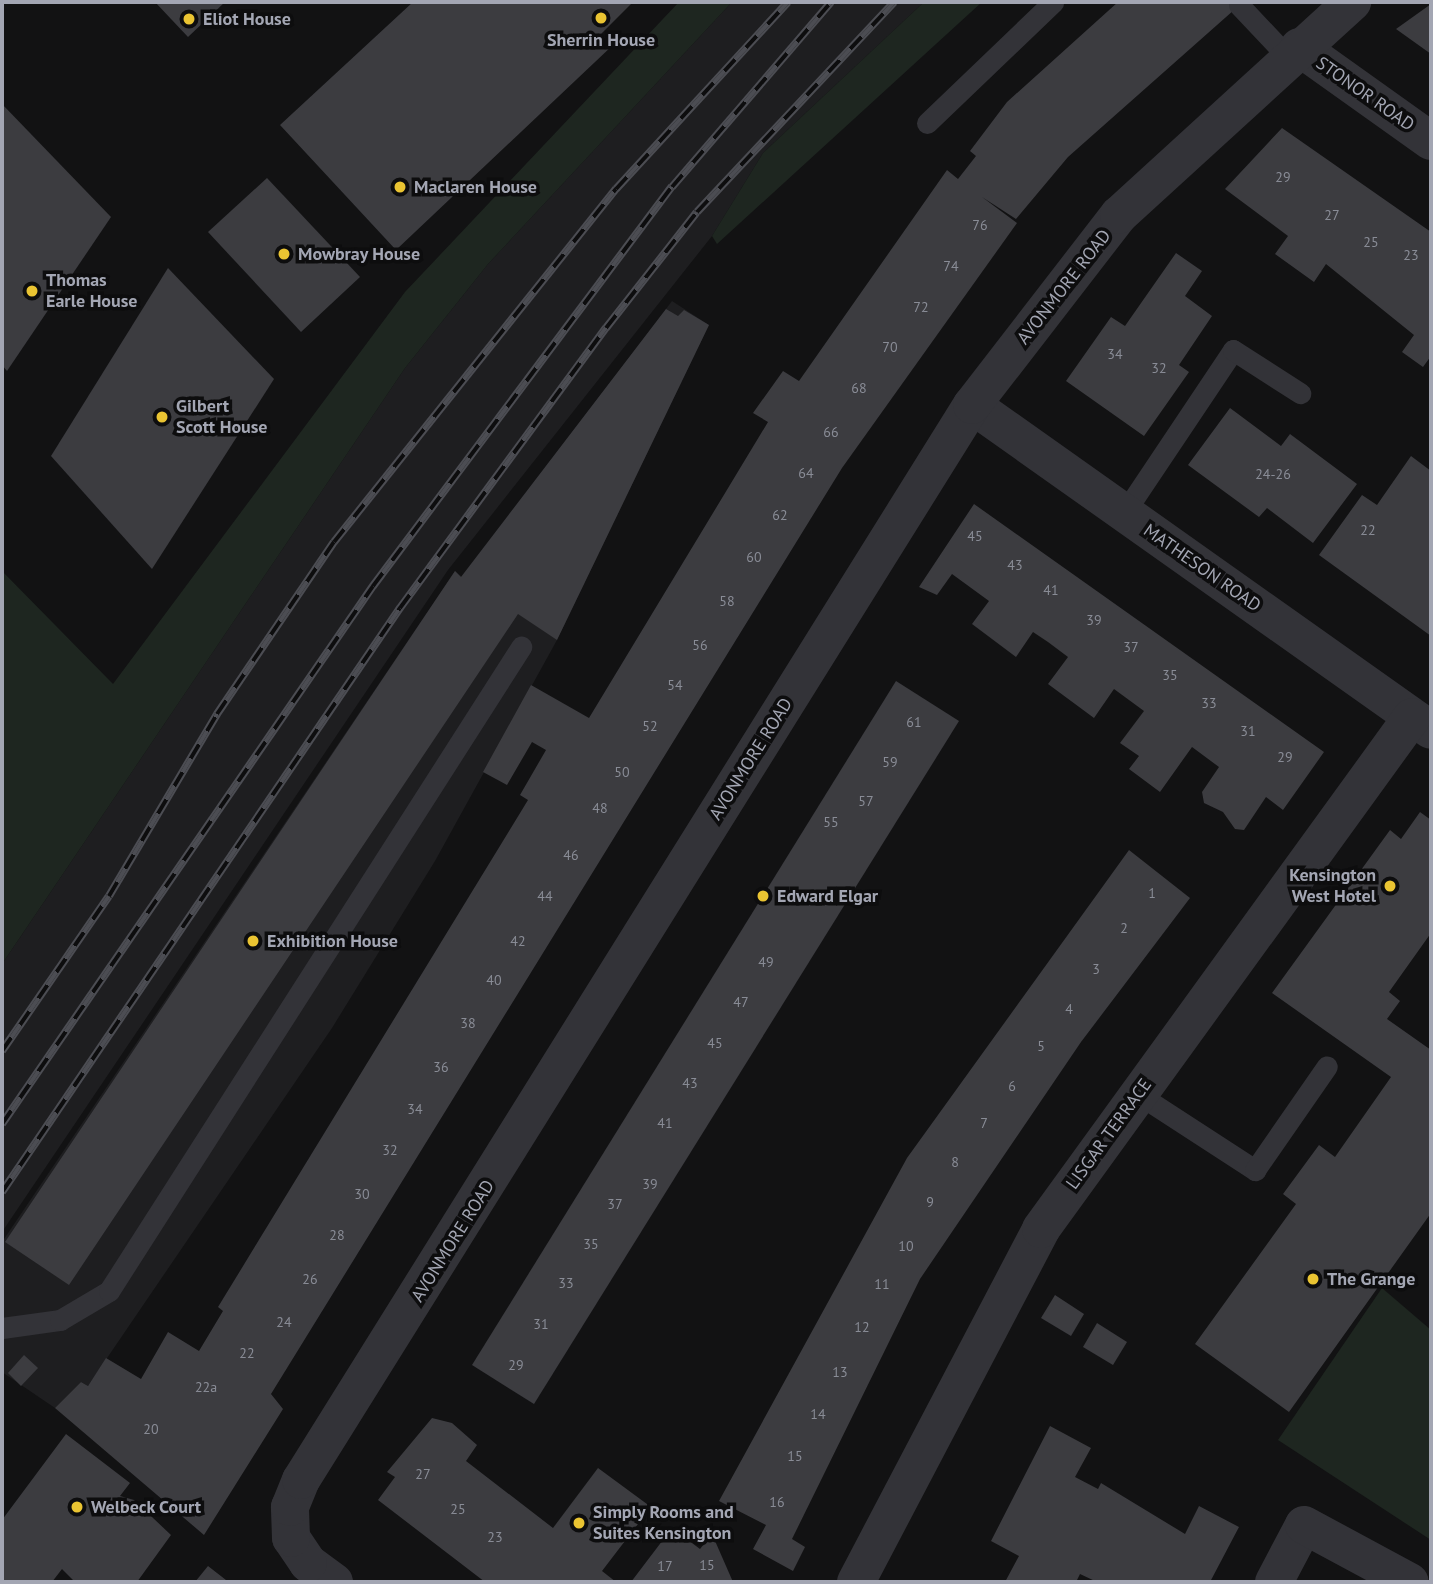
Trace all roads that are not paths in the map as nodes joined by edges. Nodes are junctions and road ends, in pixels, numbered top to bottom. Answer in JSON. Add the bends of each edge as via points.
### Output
{"nodes":[{"id":1,"x":1053,"y":2,"type":"edge"},
{"id":2,"x":1352,"y":2,"type":"edge"},
{"id":3,"x":1239,"y":5,"type":"dead end"},
{"id":4,"x":1294,"y":52,"type":"junction"},
{"id":5,"x":927,"y":123,"type":"dead end"},
{"id":6,"x":1431,"y":141,"type":"edge"},
{"id":7,"x":1300,"y":393,"type":"dead end"},
{"id":8,"x":972,"y":405,"type":"junction"},
{"id":9,"x":1124,"y":513,"type":"junction"},
{"id":10,"x":521,"y":648,"type":"dead end"},
{"id":11,"x":1422,"y":724,"type":"edge"},
{"id":12,"x":1327,"y":1066,"type":"dead end"},
{"id":13,"x":1138,"y":1094,"type":"junction"},
{"id":14,"x":2,"y":1328,"type":"edge"},
{"id":15,"x":334,"y":1582,"type":"edge"},
{"id":16,"x":856,"y":1582,"type":"edge"},
{"id":17,"x":1274,"y":1582,"type":"edge"},
{"id":18,"x":1410,"y":1582,"type":"edge"}],
"edges":[{"from":1,"to":5,"type":"lane"},
{"from":2,"to":4,"type":"street","name":"AVONMORE ROAD"},
{"from":3,"to":4,"type":"lane"},
{"from":4,"to":6,"type":"street","name":"STONOR ROAD"},
{"from":4,"to":8,"type":"street","name":"AVONMORE ROAD","via":[[1119,215]]},
{"from":7,"to":9,"type":"lane","via":[[1233,350]]},
{"from":8,"to":9,"type":"street","name":"MATHESON ROAD"},
{"from":8,"to":15,"type":"street","name":"AVONMORE ROAD","via":[[301,1480],[290,1507],[291,1538],[308,1563]]},
{"from":9,"to":11,"type":"street","name":"MATHESON ROAD"},
{"from":10,"to":14,"type":"lane","via":[[109,1291],[60,1320]]},
{"from":11,"to":13,"type":"street","name":"LISGAR TERRACE"},
{"from":12,"to":13,"type":"lane","via":[[1255,1170]]},
{"from":13,"to":16,"type":"street","name":"LISGAR TERRACE","via":[[1041,1229]]},
{"from":17,"to":18,"type":"street","via":[[1304,1525]]}]}
